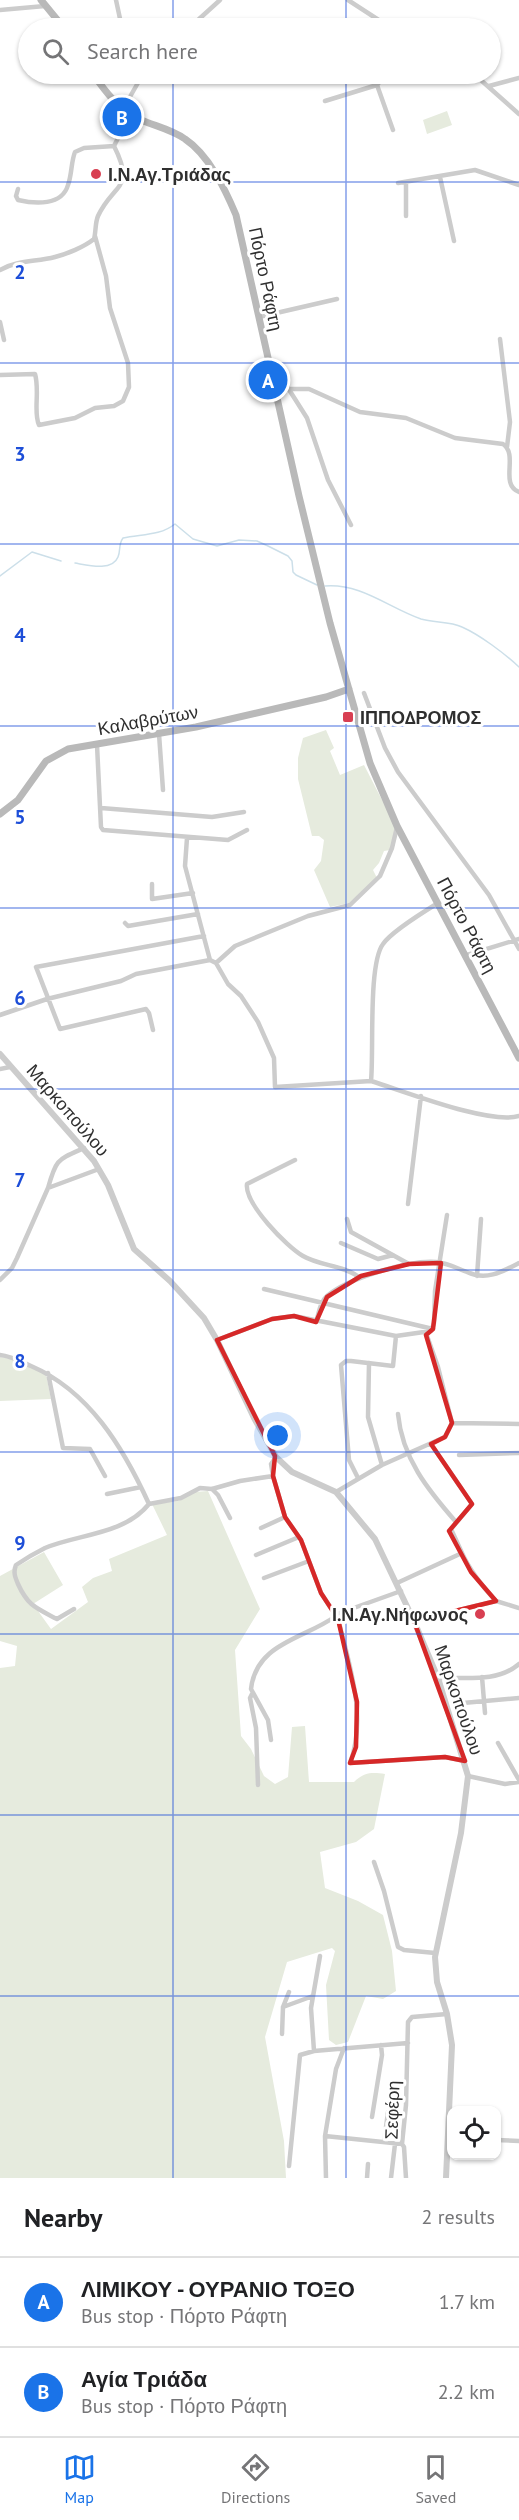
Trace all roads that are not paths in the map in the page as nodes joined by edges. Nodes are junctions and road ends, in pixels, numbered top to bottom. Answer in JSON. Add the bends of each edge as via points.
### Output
{"nodes":[{"id":1,"x":116,"y":0,"type":"edge"},
{"id":2,"x":220,"y":0,"type":"edge"},
{"id":3,"x":348,"y":0,"type":"edge"},
{"id":4,"x":43,"y":3,"type":"edge"},
{"id":5,"x":0,"y":10,"type":"edge"},
{"id":6,"x":56,"y":18,"type":"edge"},
{"id":7,"x":120,"y":18,"type":"edge"},
{"id":8,"x":200,"y":18,"type":"edge"},
{"id":9,"x":376,"y":18,"type":"edge"},
{"id":10,"x":519,"y":78,"type":"edge"},
{"id":11,"x":501,"y":83,"type":"edge"},
{"id":12,"x":100,"y":84,"type":"edge"},
{"id":13,"x":137,"y":84,"type":"edge"},
{"id":14,"x":486,"y":84,"type":"edge"},
{"id":15,"x":496,"y":84,"type":"edge"},
{"id":16,"x":377,"y":85,"type":"joint"},
{"id":17,"x":489,"y":86,"type":"junction"},
{"id":18,"x":325,"y":100,"type":"dead end"},
{"id":19,"x":123,"y":109,"type":"junction"},
{"id":20,"x":130,"y":114,"type":"junction"},
{"id":21,"x":519,"y":114,"type":"edge"},
{"id":22,"x":393,"y":130,"type":"dead end"},
{"id":23,"x":114,"y":146,"type":"junction"},
{"id":24,"x":440,"y":177,"type":"junction"},
{"id":25,"x":406,"y":182,"type":"junction"},
{"id":26,"x":398,"y":183,"type":"dead end"},
{"id":27,"x":519,"y":185,"type":"edge"},
{"id":28,"x":18,"y":189,"type":"dead end"},
{"id":29,"x":406,"y":216,"type":"dead end"},
{"id":30,"x":95,"y":236,"type":"junction"},
{"id":31,"x":454,"y":241,"type":"dead end"},
{"id":32,"x":0,"y":270,"type":"edge"},
{"id":33,"x":337,"y":299,"type":"dead end"},
{"id":34,"x":259,"y":317,"type":"junction"},
{"id":35,"x":0,"y":322,"type":"edge"},
{"id":36,"x":500,"y":339,"type":"dead end"},
{"id":37,"x":4,"y":340,"type":"dead end"},
{"id":38,"x":0,"y":375,"type":"edge"},
{"id":39,"x":288,"y":388,"type":"junction"},
{"id":40,"x":274,"y":389,"type":"junction"},
{"id":41,"x":507,"y":447,"type":"junction"},
{"id":42,"x":519,"y":492,"type":"edge"},
{"id":43,"x":351,"y":525,"type":"dead end"},
{"id":44,"x":348,"y":691,"type":"junction"},
{"id":45,"x":364,"y":693,"type":"dead end"},
{"id":46,"x":366,"y":699,"type":"junction"},
{"id":47,"x":354,"y":704,"type":"junction"},
{"id":48,"x":159,"y":734,"type":"junction"},
{"id":49,"x":97,"y":745,"type":"junction"},
{"id":50,"x":164,"y":790,"type":"dead end"},
{"id":51,"x":388,"y":807,"type":"junction"},
{"id":52,"x":101,"y":808,"type":"junction"},
{"id":53,"x":244,"y":812,"type":"dead end"},
{"id":54,"x":0,"y":814,"type":"edge"},
{"id":55,"x":398,"y":826,"type":"junction"},
{"id":56,"x":247,"y":830,"type":"dead end"},
{"id":57,"x":187,"y":838,"type":"junction"},
{"id":58,"x":405,"y":841,"type":"junction"},
{"id":59,"x":392,"y":848,"type":"junction"},
{"id":60,"x":152,"y":884,"type":"dead end"},
{"id":61,"x":193,"y":893,"type":"junction"},
{"id":62,"x":438,"y":903,"type":"junction"},
{"id":63,"x":196,"y":905,"type":"junction"},
{"id":64,"x":198,"y":914,"type":"junction"},
{"id":65,"x":189,"y":915,"type":"junction"},
{"id":66,"x":136,"y":925,"type":"dead end"},
{"id":67,"x":204,"y":936,"type":"junction"},
{"id":68,"x":516,"y":940,"type":"edge"},
{"id":69,"x":519,"y":949,"type":"edge"},
{"id":70,"x":467,"y":955,"type":"junction"},
{"id":71,"x":210,"y":960,"type":"junction"},
{"id":72,"x":216,"y":963,"type":"junction"},
{"id":73,"x":47,"y":999,"type":"junction"},
{"id":74,"x":0,"y":1015,"type":"edge"},
{"id":75,"x":153,"y":1030,"type":"dead end"},
{"id":76,"x":0,"y":1054,"type":"edge"},
{"id":77,"x":519,"y":1058,"type":"edge"},
{"id":78,"x":10,"y":1066,"type":"junction"},
{"id":79,"x":0,"y":1069,"type":"edge"},
{"id":80,"x":371,"y":1081,"type":"junction"},
{"id":81,"x":421,"y":1096,"type":"junction"},
{"id":82,"x":519,"y":1116,"type":"edge"},
{"id":83,"x":84,"y":1148,"type":"junction"},
{"id":84,"x":295,"y":1160,"type":"dead end"},
{"id":85,"x":99,"y":1168,"type":"junction"},
{"id":86,"x":48,"y":1188,"type":"junction"},
{"id":87,"x":408,"y":1204,"type":"dead end"},
{"id":88,"x":447,"y":1215,"type":"dead end"},
{"id":89,"x":347,"y":1219,"type":"dead end"},
{"id":90,"x":481,"y":1220,"type":"dead end"},
{"id":91,"x":341,"y":1243,"type":"dead end"},
{"id":92,"x":393,"y":1255,"type":"junction"},
{"id":93,"x":441,"y":1263,"type":"junction"},
{"id":94,"x":519,"y":1263,"type":"edge"},
{"id":95,"x":409,"y":1264,"type":"junction"},
{"id":96,"x":477,"y":1276,"type":"junction"},
{"id":97,"x":359,"y":1277,"type":"junction"},
{"id":98,"x":0,"y":1280,"type":"edge"},
{"id":99,"x":264,"y":1289,"type":"dead end"},
{"id":100,"x":322,"y":1304,"type":"junction"},
{"id":101,"x":316,"y":1322,"type":"junction"},
{"id":102,"x":433,"y":1329,"type":"junction"},
{"id":103,"x":426,"y":1334,"type":"junction"},
{"id":104,"x":396,"y":1336,"type":"junction"},
{"id":105,"x":217,"y":1340,"type":"junction"},
{"id":106,"x":0,"y":1356,"type":"edge"},
{"id":107,"x":369,"y":1363,"type":"junction"},
{"id":108,"x":48,"y":1373,"type":"junction"},
{"id":109,"x":398,"y":1414,"type":"dead end"},
{"id":110,"x":452,"y":1423,"type":"junction"},
{"id":111,"x":519,"y":1424,"type":"edge"},
{"id":112,"x":431,"y":1444,"type":"junction"},
{"id":113,"x":408,"y":1453,"type":"junction"},
{"id":114,"x":519,"y":1453,"type":"edge"},
{"id":115,"x":459,"y":1455,"type":"dead end"},
{"id":116,"x":276,"y":1457,"type":"junction"},
{"id":117,"x":382,"y":1465,"type":"junction"},
{"id":118,"x":105,"y":1476,"type":"dead end"},
{"id":119,"x":273,"y":1476,"type":"junction"},
{"id":120,"x":358,"y":1478,"type":"junction"},
{"id":121,"x":141,"y":1487,"type":"junction"},
{"id":122,"x":212,"y":1490,"type":"junction"},
{"id":123,"x":336,"y":1492,"type":"junction"},
{"id":124,"x":107,"y":1494,"type":"dead end"},
{"id":125,"x":149,"y":1504,"type":"junction"},
{"id":126,"x":285,"y":1517,"type":"junction"},
{"id":127,"x":230,"y":1518,"type":"dead end"},
{"id":128,"x":456,"y":1522,"type":"junction"},
{"id":129,"x":261,"y":1528,"type":"dead end"},
{"id":130,"x":299,"y":1537,"type":"junction"},
{"id":131,"x":462,"y":1553,"type":"junction"},
{"id":132,"x":256,"y":1555,"type":"dead end"},
{"id":133,"x":309,"y":1562,"type":"junction"},
{"id":134,"x":264,"y":1578,"type":"dead end"},
{"id":135,"x":397,"y":1583,"type":"junction"},
{"id":136,"x":401,"y":1591,"type":"junction"},
{"id":137,"x":496,"y":1601,"type":"junction"},
{"id":138,"x":519,"y":1608,"type":"edge"},
{"id":139,"x":74,"y":1609,"type":"dead end"},
{"id":140,"x":336,"y":1615,"type":"junction"},
{"id":141,"x":414,"y":1621,"type":"junction"},
{"id":142,"x":519,"y":1664,"type":"edge"},
{"id":143,"x":482,"y":1677,"type":"junction"},
{"id":144,"x":438,"y":1678,"type":"junction"},
{"id":145,"x":252,"y":1694,"type":"junction"},
{"id":146,"x":519,"y":1698,"type":"edge"},
{"id":147,"x":484,"y":1701,"type":"junction"},
{"id":148,"x":463,"y":1703,"type":"dead end"},
{"id":149,"x":485,"y":1713,"type":"dead end"},
{"id":150,"x":271,"y":1740,"type":"dead end"},
{"id":151,"x":498,"y":1743,"type":"dead end"},
{"id":152,"x":465,"y":1761,"type":"junction"},
{"id":153,"x":468,"y":1776,"type":"junction"},
{"id":154,"x":519,"y":1781,"type":"edge"},
{"id":155,"x":258,"y":1785,"type":"dead end"},
{"id":156,"x":374,"y":1862,"type":"dead end"},
{"id":157,"x":435,"y":1953,"type":"junction"},
{"id":158,"x":320,"y":1956,"type":"dead end"},
{"id":159,"x":288,"y":1992,"type":"dead end"},
{"id":160,"x":313,"y":1996,"type":"junction"},
{"id":161,"x":283,"y":2007,"type":"junction"},
{"id":162,"x":447,"y":2014,"type":"junction"},
{"id":163,"x":282,"y":2034,"type":"dead end"},
{"id":164,"x":408,"y":2043,"type":"junction"},
{"id":165,"x":381,"y":2046,"type":"junction"},
{"id":166,"x":344,"y":2048,"type":"junction"},
{"id":167,"x":314,"y":2051,"type":"junction"},
{"id":168,"x":451,"y":2106,"type":"edge"},
{"id":169,"x":388,"y":2112,"type":"dead end"},
{"id":170,"x":372,"y":2117,"type":"dead end"},
{"id":171,"x":325,"y":2136,"type":"junction"},
{"id":172,"x":501,"y":2140,"type":"edge"},
{"id":173,"x":519,"y":2140,"type":"edge"},
{"id":174,"x":384,"y":2142,"type":"junction"},
{"id":175,"x":395,"y":2144,"type":"junction"},
{"id":176,"x":402,"y":2144,"type":"junction"},
{"id":177,"x":448,"y":2160,"type":"edge"},
{"id":178,"x":368,"y":2164,"type":"dead end"},
{"id":179,"x":289,"y":2166,"type":"dead end"},
{"id":180,"x":326,"y":2178,"type":"edge"},
{"id":181,"x":367,"y":2178,"type":"edge"},
{"id":182,"x":391,"y":2178,"type":"edge"},
{"id":183,"x":406,"y":2178,"type":"edge"},
{"id":184,"x":446,"y":2178,"type":"edge"}],
"edges":[{"from":1,"to":7,"type":"street"},
{"from":2,"to":8,"type":"street"},
{"from":3,"to":9,"type":"street"},
{"from":4,"to":5,"type":"street"},
{"from":4,"to":6,"type":"main road"},
{"from":10,"to":11,"type":"street"},
{"from":12,"to":19,"type":"main road","name":"Πόρτο Ράφτη"},
{"from":13,"to":19,"type":"street"},
{"from":14,"to":17,"type":"street"},
{"from":15,"to":17,"type":"street"},
{"from":16,"to":18,"type":"street"},
{"from":16,"to":22,"type":"street"},
{"from":17,"to":21,"type":"street"},
{"from":19,"to":20,"type":"main road","name":"Πόρτο Ράφτη"},
{"from":20,"to":23,"type":"street"},
{"from":20,"to":34,"type":"main road","name":"Πόρτο Ράφτη","via":[[177,134],[203,156],[236,215]]},
{"from":23,"to":28,"type":"street","via":[[75,152],[68,187],[59,198],[43,203],[21,201],[16,196]]},
{"from":23,"to":30,"type":"street","via":[[123,164],[121,185],[98,217]]},
{"from":24,"to":25,"type":"street"},
{"from":24,"to":27,"type":"street","via":[[475,170]]},
{"from":24,"to":31,"type":"street"},
{"from":25,"to":26,"type":"street"},
{"from":25,"to":29,"type":"street"},
{"from":30,"to":32,"type":"street","via":[[89,243],[55,257]]},
{"from":30,"to":38,"type":"street","via":[[110,308],[128,363],[129,387],[123,401],[75,418],[39,425],[35,374]]},
{"from":33,"to":34,"type":"street"},
{"from":34,"to":40,"type":"main road","name":"Πόρτο Ράφτη"},
{"from":35,"to":37,"type":"street"},
{"from":36,"to":41,"type":"street","via":[[510,422]]},
{"from":39,"to":40,"type":"street"},
{"from":39,"to":41,"type":"street","via":[[309,389],[360,412],[406,418],[455,438]]},
{"from":39,"to":43,"type":"street","via":[[307,418],[328,480]]},
{"from":40,"to":44,"type":"main road","name":"Πόρτο Ράφτη"},
{"from":41,"to":42,"type":"street","via":[[510,484]]},
{"from":44,"to":47,"type":"main road","name":"Πόρτο Ράφτη"},
{"from":44,"to":48,"type":"main road","name":"Καλαβρύτων"},
{"from":44,"to":51,"type":"main road","name":"Πόρτο Ράφτη","via":[[365,764]]},
{"from":45,"to":46,"type":"street"},
{"from":46,"to":47,"type":"street"},
{"from":46,"to":68,"type":"street","via":[[398,772],[489,895]]},
{"from":47,"to":51,"type":"main road","name":"Πόρτο Ράφτη","via":[[370,763]]},
{"from":48,"to":49,"type":"main road","name":"Καλαβρύτων"},
{"from":48,"to":50,"type":"street"},
{"from":49,"to":52,"type":"street"},
{"from":49,"to":54,"type":"main road","name":"Καλαβρύτων","via":[[68,749],[46,761],[18,800]]},
{"from":51,"to":55,"type":"main road","name":"Πόρτο Ράφτη"},
{"from":52,"to":53,"type":"street","via":[[212,817]]},
{"from":52,"to":57,"type":"street","via":[[103,830]]},
{"from":55,"to":58,"type":"main road","name":"Πόρτο Ράφτη"},
{"from":55,"to":59,"type":"street"},
{"from":56,"to":57,"type":"street","via":[[232,840]]},
{"from":57,"to":61,"type":"street","via":[[185,866]]},
{"from":58,"to":59,"type":"street"},
{"from":58,"to":62,"type":"main road","name":"Πόρτο Ράφτη"},
{"from":59,"to":72,"type":"street","via":[[380,876],[350,905],[308,916],[235,946]]},
{"from":60,"to":61,"type":"street","via":[[152,899]]},
{"from":61,"to":63,"type":"street"},
{"from":62,"to":70,"type":"main road","name":"Πόρτο Ράφτη"},
{"from":62,"to":80,"type":"street","via":[[387,939],[378,954]]},
{"from":63,"to":64,"type":"street"},
{"from":63,"to":65,"type":"street"},
{"from":64,"to":65,"type":"street"},
{"from":64,"to":67,"type":"street"},
{"from":65,"to":66,"type":"street"},
{"from":67,"to":71,"type":"street"},
{"from":67,"to":73,"type":"street","via":[[36,967]]},
{"from":68,"to":69,"type":"street"},
{"from":68,"to":70,"type":"street"},
{"from":70,"to":77,"type":"main road","name":"Πόρτο Ράφτη"},
{"from":71,"to":72,"type":"street"},
{"from":71,"to":73,"type":"street","via":[[136,974]]},
{"from":72,"to":80,"type":"street","via":[[258,1022],[274,1058],[275,1087]]},
{"from":73,"to":74,"type":"street"},
{"from":73,"to":75,"type":"street","via":[[63,1030],[146,1009]]},
{"from":76,"to":78,"type":"street","name":"Μαρκοπούλου"},
{"from":78,"to":79,"type":"street"},
{"from":78,"to":83,"type":"street","name":"Μαρκοπούλου"},
{"from":80,"to":81,"type":"street"},
{"from":81,"to":82,"type":"street","via":[[476,1113]]},
{"from":81,"to":87,"type":"street"},
{"from":83,"to":85,"type":"street","name":"Μαρκοπούλου"},
{"from":83,"to":86,"type":"street","via":[[62,1157]]},
{"from":84,"to":97,"type":"street","via":[[247,1184],[254,1204],[265,1221],[300,1255]]},
{"from":85,"to":86,"type":"street"},
{"from":85,"to":105,"type":"street","name":"Μαρκοπούλου","via":[[134,1249],[187,1298]]},
{"from":86,"to":98,"type":"street","via":[[12,1269]]},
{"from":88,"to":93,"type":"street"},
{"from":89,"to":92,"type":"street","via":[[351,1232]]},
{"from":90,"to":96,"type":"street"},
{"from":91,"to":92,"type":"street","via":[[378,1259]]},
{"from":92,"to":95,"type":"street"},
{"from":93,"to":95,"type":"street"},
{"from":93,"to":96,"type":"street"},
{"from":93,"to":102,"type":"street"},
{"from":94,"to":96,"type":"street","via":[[493,1276]]},
{"from":95,"to":97,"type":"street"},
{"from":97,"to":100,"type":"street"},
{"from":99,"to":100,"type":"street"},
{"from":100,"to":101,"type":"street"},
{"from":100,"to":102,"type":"street"},
{"from":101,"to":104,"type":"street"},
{"from":101,"to":105,"type":"street","via":[[294,1316],[272,1319]]},
{"from":102,"to":103,"type":"street"},
{"from":103,"to":104,"type":"street"},
{"from":103,"to":110,"type":"street"},
{"from":104,"to":107,"type":"street","via":[[393,1366]]},
{"from":105,"to":116,"type":"street","name":"Μαρκοπούλου"},
{"from":106,"to":108,"type":"street","via":[[15,1358]]},
{"from":107,"to":117,"type":"street","via":[[368,1417]]},
{"from":107,"to":120,"type":"street","via":[[346,1361],[341,1365],[349,1460]]},
{"from":108,"to":118,"type":"street","via":[[63,1448],[90,1449]]},
{"from":108,"to":121,"type":"street","via":[[81,1397],[129,1461]]},
{"from":109,"to":113,"type":"street"},
{"from":110,"to":111,"type":"street"},
{"from":110,"to":112,"type":"street","via":[[445,1437]]},
{"from":112,"to":113,"type":"street"},
{"from":112,"to":128,"type":"street","via":[[472,1504]]},
{"from":113,"to":117,"type":"street"},
{"from":113,"to":128,"type":"street","via":[[421,1479]]},
{"from":114,"to":115,"type":"street"},
{"from":116,"to":119,"type":"street"},
{"from":116,"to":123,"type":"street","name":"Μαρκοπούλου","via":[[292,1473]]},
{"from":117,"to":120,"type":"street"},
{"from":119,"to":122,"type":"street"},
{"from":119,"to":126,"type":"street"},
{"from":120,"to":123,"type":"street"},
{"from":121,"to":124,"type":"street"},
{"from":121,"to":125,"type":"street"},
{"from":122,"to":125,"type":"street","via":[[200,1488],[180,1498]]},
{"from":122,"to":127,"type":"street"},
{"from":123,"to":135,"type":"street","name":"Μαρκοπούλου","via":[[375,1539]]},
{"from":125,"to":139,"type":"street","via":[[130,1519],[98,1534],[45,1548],[16,1564],[15,1577],[25,1600],[32,1606],[57,1619]]},
{"from":126,"to":129,"type":"street"},
{"from":126,"to":130,"type":"street"},
{"from":128,"to":131,"type":"street","via":[[450,1532]]},
{"from":130,"to":132,"type":"street"},
{"from":130,"to":133,"type":"street"},
{"from":131,"to":135,"type":"street"},
{"from":131,"to":137,"type":"street","via":[[471,1572]]},
{"from":133,"to":134,"type":"street"},
{"from":133,"to":140,"type":"street","via":[[321,1593]]},
{"from":135,"to":136,"type":"street","name":"Μαρκοπούλου"},
{"from":136,"to":140,"type":"street"},
{"from":136,"to":141,"type":"street","name":"Μαρκοπούλου"},
{"from":137,"to":138,"type":"street"},
{"from":137,"to":141,"type":"street"},
{"from":140,"to":145,"type":"street","via":[[270,1652],[255,1671]]},
{"from":140,"to":152,"type":"street","via":[[357,1702],[356,1747],[350,1763],[445,1757]]},
{"from":141,"to":144,"type":"street","name":"Μαρκοπούλου"},
{"from":142,"to":143,"type":"street","via":[[504,1675]]},
{"from":143,"to":144,"type":"street"},
{"from":143,"to":147,"type":"street"},
{"from":144,"to":152,"type":"street","name":"Μαρκοπούλου"},
{"from":145,"to":150,"type":"street","via":[[268,1720]]},
{"from":145,"to":155,"type":"street"},
{"from":146,"to":147,"type":"street"},
{"from":147,"to":148,"type":"street"},
{"from":147,"to":149,"type":"street"},
{"from":151,"to":154,"type":"street"},
{"from":152,"to":153,"type":"street","name":"Μαρκοπούλου"},
{"from":153,"to":154,"type":"street","via":[[506,1784]]},
{"from":153,"to":157,"type":"street","name":"Μαρκοπούλου","via":[[461,1833]]},
{"from":156,"to":157,"type":"street","via":[[398,1947]]},
{"from":157,"to":162,"type":"street","name":"Μαρκοπούλου","via":[[437,1982]]},
{"from":158,"to":160,"type":"street"},
{"from":159,"to":161,"type":"street"},
{"from":160,"to":161,"type":"street"},
{"from":160,"to":167,"type":"street"},
{"from":161,"to":163,"type":"street"},
{"from":162,"to":164,"type":"street","name":"Σεφέρη","via":[[410,2019]]},
{"from":162,"to":168,"type":"street","name":"Μαρκοπούλου","via":[[452,2052]]},
{"from":164,"to":165,"type":"street"},
{"from":164,"to":176,"type":"street","name":"Σεφέρη"},
{"from":165,"to":166,"type":"street"},
{"from":165,"to":170,"type":"street"},
{"from":166,"to":167,"type":"street"},
{"from":166,"to":171,"type":"street"},
{"from":167,"to":179,"type":"street","via":[[300,2055]]},
{"from":169,"to":174,"type":"street"},
{"from":171,"to":174,"type":"street"},
{"from":171,"to":180,"type":"street"},
{"from":172,"to":173,"type":"street"},
{"from":174,"to":175,"type":"street"},
{"from":175,"to":176,"type":"street"},
{"from":175,"to":182,"type":"street"},
{"from":176,"to":183,"type":"street","name":"Σεφέρη"},
{"from":177,"to":184,"type":"street","name":"Μαρκοπούλου"},
{"from":178,"to":181,"type":"street"}]}
